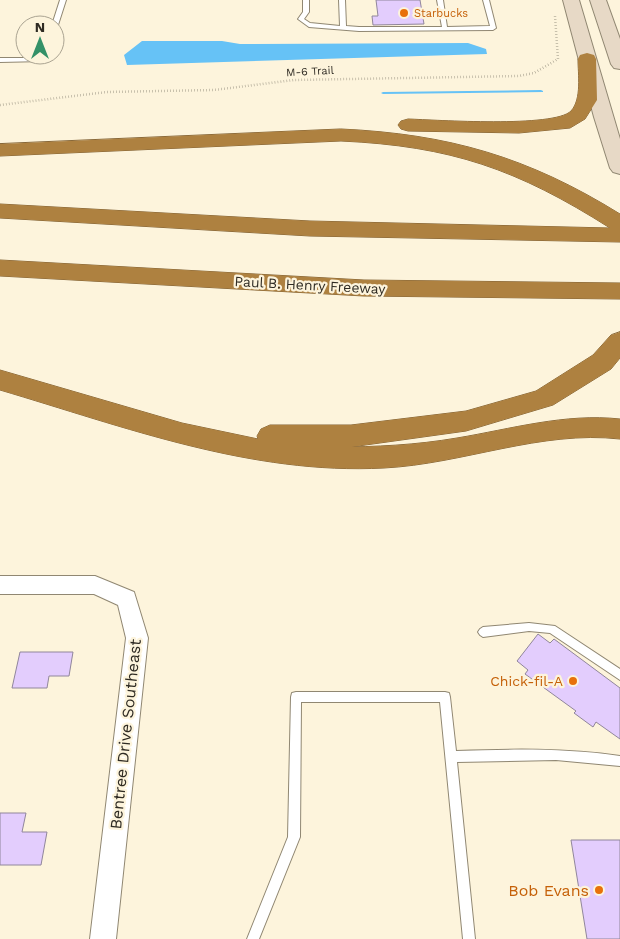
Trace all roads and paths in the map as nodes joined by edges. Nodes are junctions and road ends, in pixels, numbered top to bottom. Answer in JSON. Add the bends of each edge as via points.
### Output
{"nodes":[{"id":1,"x":63,"y":0,"type":"edge"},
{"id":2,"x":306,"y":0,"type":"edge"},
{"id":3,"x":342,"y":0,"type":"edge"},
{"id":4,"x":440,"y":0,"type":"edge"},
{"id":5,"x":486,"y":0,"type":"edge"},
{"id":6,"x":571,"y":0,"type":"edge"},
{"id":7,"x":598,"y":0,"type":"edge"},
{"id":8,"x":554,"y":14,"type":"dead end"},
{"id":9,"x":58,"y":15,"type":"edge"},
{"id":10,"x":343,"y":26,"type":"junction"},
{"id":11,"x":445,"y":29,"type":"junction"},
{"id":12,"x":587,"y":59,"type":"junction"},
{"id":13,"x":0,"y":60,"type":"edge"},
{"id":14,"x":15,"y":60,"type":"edge"},
{"id":15,"x":620,"y":64,"type":"edge"},
{"id":16,"x":0,"y":105,"type":"edge"},
{"id":17,"x":90,"y":145,"type":"junction"},
{"id":18,"x":0,"y":150,"type":"edge"},
{"id":19,"x":620,"y":168,"type":"edge"},
{"id":20,"x":0,"y":211,"type":"edge"},
{"id":21,"x":620,"y":224,"type":"edge"},
{"id":22,"x":620,"y":235,"type":"edge"},
{"id":23,"x":0,"y":268,"type":"edge"},
{"id":24,"x":613,"y":291,"type":"edge"},
{"id":25,"x":620,"y":341,"type":"edge"},
{"id":26,"x":0,"y":380,"type":"edge"},
{"id":27,"x":33,"y":390,"type":"junction"},
{"id":28,"x":620,"y":429,"type":"edge"},
{"id":29,"x":0,"y":585,"type":"edge"},
{"id":30,"x":483,"y":632,"type":"dead end"},
{"id":31,"x":620,"y":674,"type":"edge"},
{"id":32,"x":450,"y":756,"type":"junction"},
{"id":33,"x":620,"y":761,"type":"edge"},
{"id":34,"x":103,"y":939,"type":"edge"},
{"id":35,"x":252,"y":939,"type":"edge"},
{"id":36,"x":469,"y":939,"type":"edge"}],
"edges":[{"from":1,"to":9,"type":"lane"},
{"from":2,"to":10,"type":"lane","via":[[306,12],[301,18],[309,25]]},
{"from":3,"to":10,"type":"lane"},
{"from":4,"to":11,"type":"lane"},
{"from":5,"to":11,"type":"lane","via":[[493,28]]},
{"from":6,"to":12,"type":"main road"},
{"from":7,"to":15,"type":"main road"},
{"from":8,"to":16,"type":"path","name":"M-6 Trail","via":[[558,59],[534,73],[519,76],[294,80],[214,90],[107,92]]},
{"from":10,"to":11,"type":"lane","via":[[358,29]]},
{"from":12,"to":17,"type":"highway","via":[[587,100],[584,108],[570,120],[552,126],[335,124]]},
{"from":12,"to":19,"type":"main road"},
{"from":13,"to":14,"type":"lane"},
{"from":17,"to":18,"type":"highway"},
{"from":17,"to":21,"type":"highway","via":[[341,135],[414,140],[472,152],[519,168],[547,180]]},
{"from":20,"to":22,"type":"highway","via":[[106,220],[355,231]]},
{"from":23,"to":24,"type":"highway","name":"Paul B. Henry Freeway","via":[[364,288]]},
{"from":25,"to":27,"type":"highway","via":[[602,362],[544,398],[466,421],[351,436],[270,436],[224,430]]},
{"from":26,"to":27,"type":"highway"},
{"from":27,"to":28,"type":"highway","via":[[178,434],[234,446],[326,458],[410,456],[568,429]]},
{"from":29,"to":34,"type":"street","name":"Bentree Drive Southeast","via":[[95,585],[127,599],[137,638]]},
{"from":30,"to":31,"type":"lane","via":[[529,627],[552,629]]},
{"from":32,"to":33,"type":"lane","via":[[543,755]]},
{"from":32,"to":35,"type":"lane","via":[[445,697],[296,697],[294,837]]},
{"from":32,"to":36,"type":"lane"}]}
